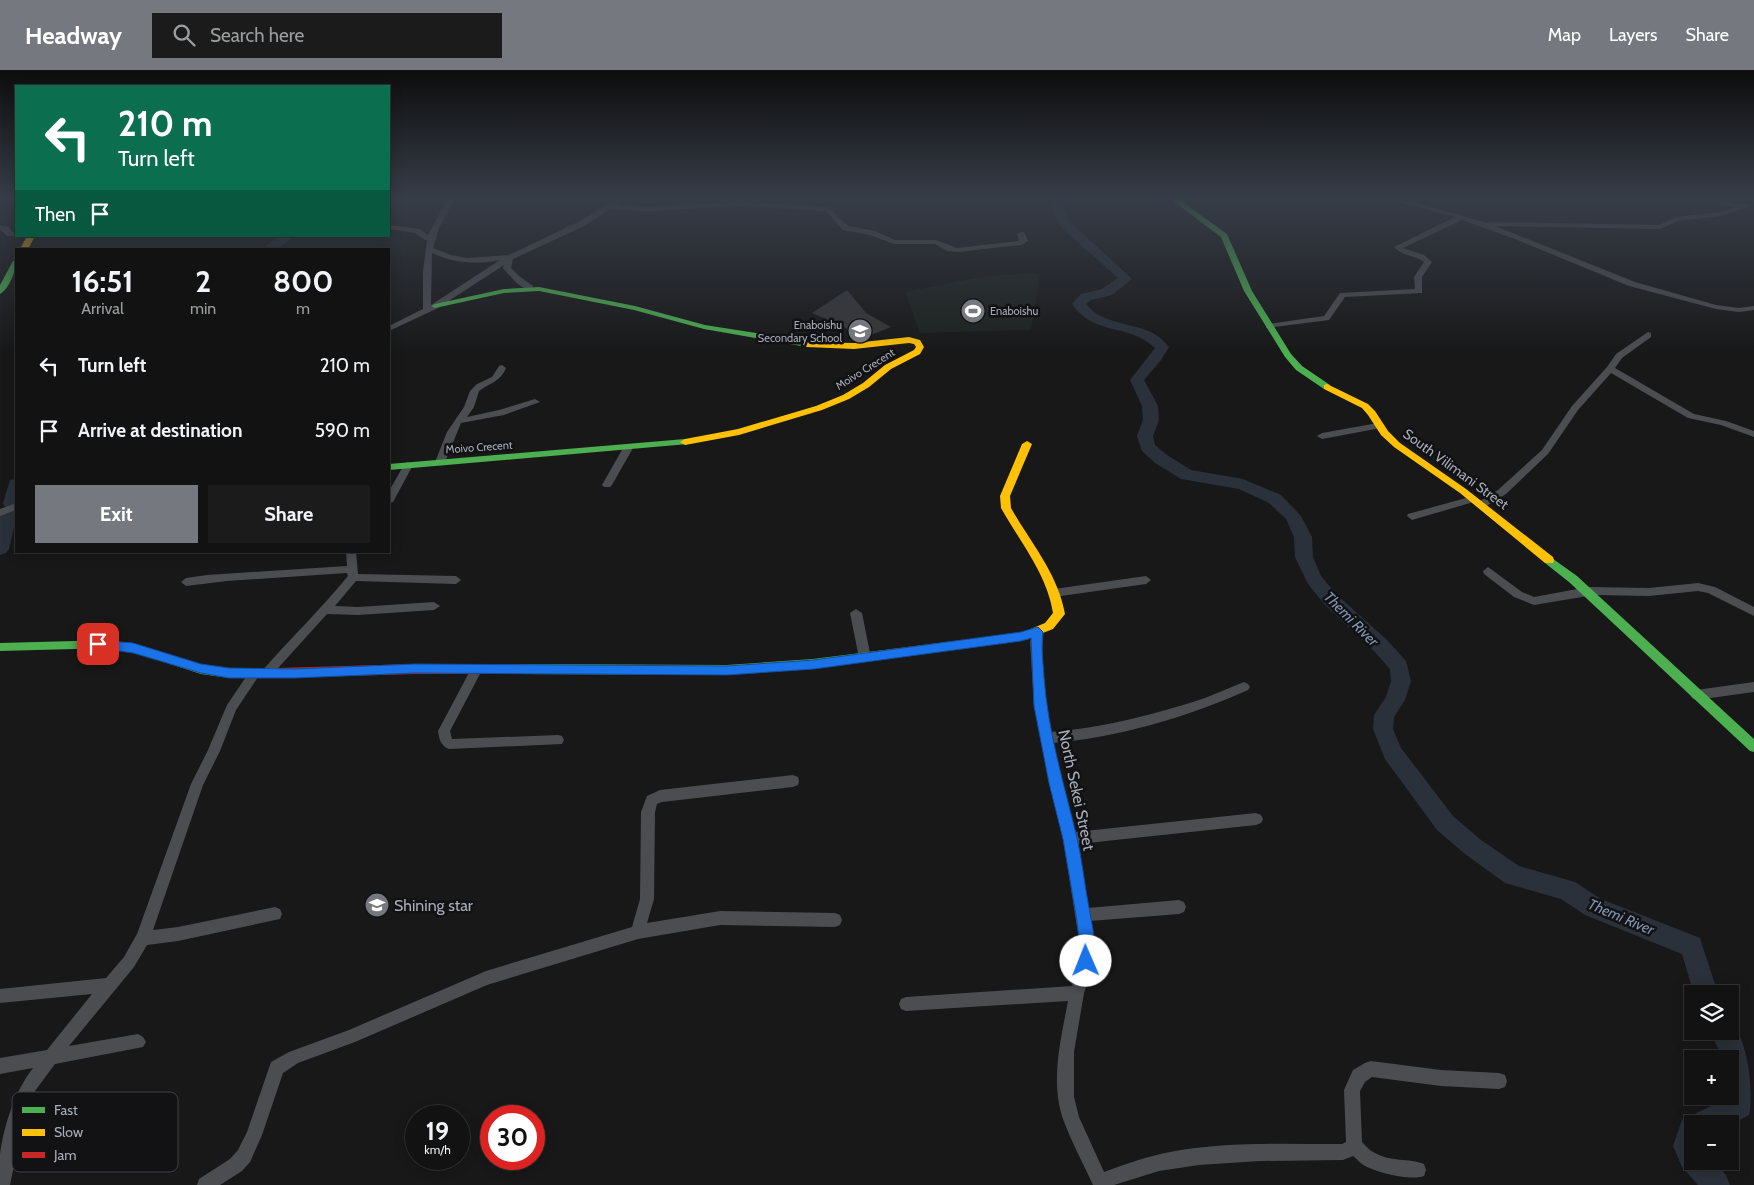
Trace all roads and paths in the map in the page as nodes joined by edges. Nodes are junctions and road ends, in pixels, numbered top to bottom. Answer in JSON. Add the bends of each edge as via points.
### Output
{"nodes":[{"id":1,"x":430,"y":250,"type":"edge"},
{"id":2,"x":433,"y":250,"type":"edge"},
{"id":3,"x":526,"y":250,"type":"edge"},
{"id":4,"x":1230,"y":250,"type":"edge"},
{"id":5,"x":1401,"y":250,"type":"edge"},
{"id":6,"x":1547,"y":250,"type":"edge"},
{"id":7,"x":518,"y":254,"type":"junction"},
{"id":8,"x":509,"y":258,"type":"junction"},
{"id":9,"x":15,"y":265,"type":"edge"},
{"id":10,"x":530,"y":288,"type":"junction"},
{"id":11,"x":0,"y":292,"type":"edge"},
{"id":12,"x":431,"y":308,"type":"junction"},
{"id":13,"x":1754,"y":308,"type":"edge"},
{"id":14,"x":1269,"y":326,"type":"junction"},
{"id":15,"x":390,"y":328,"type":"edge"},
{"id":16,"x":1648,"y":335,"type":"dead end"},
{"id":17,"x":502,"y":368,"type":"dead end"},
{"id":18,"x":1610,"y":369,"type":"junction"},
{"id":19,"x":535,"y":402,"type":"dead end"},
{"id":20,"x":458,"y":421,"type":"junction"},
{"id":21,"x":1378,"y":426,"type":"junction"},
{"id":22,"x":1754,"y":434,"type":"edge"},
{"id":23,"x":1322,"y":436,"type":"dead end"},
{"id":24,"x":1027,"y":444,"type":"dead end"},
{"id":25,"x":628,"y":448,"type":"junction"},
{"id":26,"x":440,"y":462,"type":"junction"},
{"id":27,"x":408,"y":466,"type":"junction"},
{"id":28,"x":390,"y":467,"type":"edge"},
{"id":29,"x":607,"y":485,"type":"dead end"},
{"id":30,"x":390,"y":498,"type":"edge"},
{"id":31,"x":1477,"y":502,"type":"junction"},
{"id":32,"x":15,"y":506,"type":"edge"},
{"id":33,"x":0,"y":513,"type":"edge"},
{"id":34,"x":1412,"y":516,"type":"dead end"},
{"id":35,"x":351,"y":553,"type":"edge"},
{"id":36,"x":1488,"y":571,"type":"dead end"},
{"id":37,"x":353,"y":573,"type":"junction"},
{"id":38,"x":456,"y":580,"type":"dead end"},
{"id":39,"x":1146,"y":580,"type":"dead end"},
{"id":40,"x":186,"y":582,"type":"dead end"},
{"id":41,"x":1589,"y":592,"type":"junction"},
{"id":42,"x":1054,"y":593,"type":"junction"},
{"id":43,"x":434,"y":606,"type":"dead end"},
{"id":44,"x":324,"y":610,"type":"junction"},
{"id":45,"x":1754,"y":612,"type":"edge"},
{"id":46,"x":856,"y":613,"type":"dead end"},
{"id":47,"x":1038,"y":632,"type":"junction"},
{"id":48,"x":0,"y":647,"type":"edge"},
{"id":49,"x":865,"y":658,"type":"junction"},
{"id":50,"x":476,"y":670,"type":"junction"},
{"id":51,"x":260,"y":674,"type":"junction"},
{"id":52,"x":1244,"y":687,"type":"dead end"},
{"id":53,"x":1754,"y":687,"type":"edge"},
{"id":54,"x":1696,"y":695,"type":"junction"},
{"id":55,"x":1047,"y":738,"type":"junction"},
{"id":56,"x":558,"y":740,"type":"dead end"},
{"id":57,"x":1754,"y":747,"type":"edge"},
{"id":58,"x":793,"y":781,"type":"dead end"},
{"id":59,"x":1256,"y":819,"type":"dead end"},
{"id":60,"x":1070,"y":839,"type":"junction"},
{"id":61,"x":1179,"y":907,"type":"dead end"},
{"id":62,"x":275,"y":914,"type":"dead end"},
{"id":63,"x":1083,"y":915,"type":"junction"},
{"id":64,"x":835,"y":920,"type":"dead end"},
{"id":65,"x":638,"y":932,"type":"junction"},
{"id":66,"x":143,"y":938,"type":"junction"},
{"id":67,"x":111,"y":985,"type":"junction"},
{"id":68,"x":1077,"y":993,"type":"junction"},
{"id":69,"x":0,"y":996,"type":"edge"},
{"id":70,"x":906,"y":1004,"type":"dead end"},
{"id":71,"x":138,"y":1042,"type":"dead end"},
{"id":72,"x":51,"y":1057,"type":"junction"},
{"id":73,"x":0,"y":1066,"type":"edge"},
{"id":74,"x":1499,"y":1081,"type":"dead end"},
{"id":75,"x":26,"y":1092,"type":"edge"},
{"id":76,"x":12,"y":1142,"type":"edge"},
{"id":77,"x":1354,"y":1146,"type":"junction"},
{"id":78,"x":1418,"y":1170,"type":"dead end"},
{"id":79,"x":1101,"y":1183,"type":"edge"},
{"id":80,"x":2,"y":1185,"type":"edge"},
{"id":81,"x":205,"y":1185,"type":"edge"}],
"edges":[{"from":1,"to":12,"type":"street"},
{"from":2,"to":7,"type":"street","via":[[461,260],[476,261]]},
{"from":3,"to":7,"type":"street"},
{"from":4,"to":14,"type":"street","name":"South Vilimani Street"},
{"from":5,"to":14,"type":"street","via":[[1428,262],[1418,277],[1419,291],[1347,294],[1340,296],[1326,318]]},
{"from":6,"to":13,"type":"street","via":[[1632,284],[1716,307]]},
{"from":7,"to":8,"type":"street"},
{"from":8,"to":10,"type":"street","via":[[507,268]]},
{"from":8,"to":12,"type":"street"},
{"from":9,"to":11,"type":"street"},
{"from":10,"to":12,"type":"street","name":"Moivo Crecent"},
{"from":10,"to":25,"type":"street","name":"Moivo Crecent","via":[[635,308],[704,328],[800,344],[854,346],[909,340],[920,347],[859,389],[819,408],[706,439]]},
{"from":12,"to":15,"type":"street"},
{"from":14,"to":21,"type":"street","name":"South Vilimani Street","via":[[1299,368],[1365,406]]},
{"from":16,"to":18,"type":"street","via":[[1619,356]]},
{"from":17,"to":20,"type":"street","via":[[494,380],[476,390]]},
{"from":18,"to":22,"type":"street","via":[[1691,416]]},
{"from":18,"to":31,"type":"street","via":[[1575,408],[1545,452],[1502,492]]},
{"from":19,"to":20,"type":"street","via":[[501,413]]},
{"from":20,"to":26,"type":"street"},
{"from":21,"to":23,"type":"street"},
{"from":21,"to":31,"type":"street","name":"South Vilimani Street","via":[[1397,445]]},
{"from":24,"to":42,"type":"street","via":[[1005,496],[1006,508]]},
{"from":25,"to":26,"type":"street","name":"Moivo Crecent"},
{"from":25,"to":29,"type":"street"},
{"from":26,"to":27,"type":"street","name":"Moivo Crecent"},
{"from":27,"to":28,"type":"street","name":"Moivo Crecent"},
{"from":27,"to":30,"type":"street"},
{"from":31,"to":34,"type":"street"},
{"from":31,"to":41,"type":"street","name":"South Vilimani Street"},
{"from":32,"to":33,"type":"street"},
{"from":35,"to":37,"type":"street"},
{"from":36,"to":41,"type":"street","via":[[1528,600]]},
{"from":37,"to":38,"type":"street","via":[[365,579]]},
{"from":37,"to":40,"type":"street","via":[[226,576]]},
{"from":37,"to":44,"type":"street","via":[[338,597]]},
{"from":39,"to":42,"type":"street"},
{"from":41,"to":45,"type":"street","via":[[1649,592],[1698,587],[1712,590]]},
{"from":41,"to":54,"type":"street","name":"South Vilimani Street"},
{"from":42,"to":47,"type":"street","via":[[1059,616]]},
{"from":43,"to":44,"type":"street"},
{"from":44,"to":51,"type":"street"},
{"from":46,"to":49,"type":"street"},
{"from":47,"to":49,"type":"street"},
{"from":47,"to":55,"type":"street","name":"North Sekei Street","via":[[1039,698]]},
{"from":48,"to":51,"type":"street","via":[[111,644],[201,669]]},
{"from":49,"to":50,"type":"street","via":[[727,670]]},
{"from":50,"to":51,"type":"street"},
{"from":50,"to":56,"type":"street","via":[[444,731],[450,744]]},
{"from":51,"to":66,"type":"street","via":[[230,708],[198,784]]},
{"from":52,"to":55,"type":"street","via":[[1192,707],[1106,730]]},
{"from":53,"to":54,"type":"street"},
{"from":54,"to":57,"type":"street","name":"South Vilimani Street"},
{"from":55,"to":60,"type":"street","name":"North Sekei Street"},
{"from":58,"to":65,"type":"street","via":[[660,796],[652,800],[648,812],[647,899]]},
{"from":59,"to":60,"type":"street"},
{"from":60,"to":63,"type":"street","name":"North Sekei Street"},
{"from":61,"to":63,"type":"street"},
{"from":62,"to":66,"type":"street"},
{"from":63,"to":68,"type":"street","name":"North Sekei Street","via":[[1086,961]]},
{"from":64,"to":65,"type":"street","via":[[720,918]]},
{"from":65,"to":81,"type":"street","via":[[486,978],[285,1062],[278,1068],[244,1156]]},
{"from":66,"to":67,"type":"street"},
{"from":67,"to":69,"type":"street"},
{"from":67,"to":72,"type":"street"},
{"from":68,"to":70,"type":"street"},
{"from":68,"to":79,"type":"street","name":"North Sekei Street","via":[[1066,1052],[1066,1097],[1071,1118]]},
{"from":71,"to":72,"type":"street"},
{"from":72,"to":73,"type":"street"},
{"from":72,"to":75,"type":"street"},
{"from":74,"to":77,"type":"street","via":[[1370,1069],[1359,1076],[1352,1090]]},
{"from":76,"to":80,"type":"street"},
{"from":77,"to":78,"type":"street","via":[[1370,1160]]},
{"from":77,"to":79,"type":"street","via":[[1343,1152],[1259,1152],[1177,1159]]}]}
